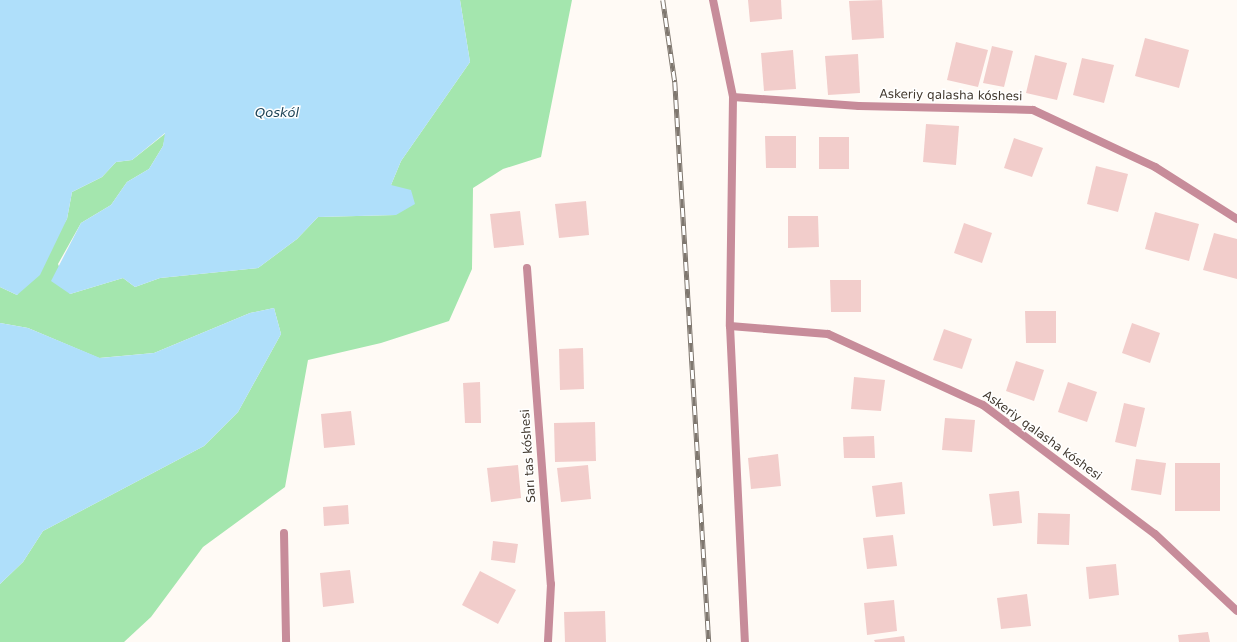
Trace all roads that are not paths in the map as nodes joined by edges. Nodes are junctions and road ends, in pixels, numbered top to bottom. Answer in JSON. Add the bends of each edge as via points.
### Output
{"nodes":[{"id":1,"x":713,"y":0,"type":"edge"},
{"id":2,"x":733,"y":97,"type":"junction"},
{"id":3,"x":1237,"y":219,"type":"edge"},
{"id":4,"x":527,"y":268,"type":"dead end"},
{"id":5,"x":730,"y":326,"type":"junction"},
{"id":6,"x":284,"y":533,"type":"dead end"},
{"id":7,"x":1237,"y":611,"type":"edge"},
{"id":8,"x":286,"y":642,"type":"edge"},
{"id":9,"x":548,"y":642,"type":"edge"},
{"id":10,"x":745,"y":642,"type":"edge"}],
"edges":[{"from":1,"to":2,"type":"street"},
{"from":2,"to":3,"type":"street","name":"Askeriy qalasha kóshesi","via":[[859,106],[1033,110],[1155,167]]},
{"from":2,"to":5,"type":"street"},
{"from":4,"to":9,"type":"street","name":"Sarı tas kóshesi","via":[[550,584]]},
{"from":5,"to":7,"type":"street","name":"Askeriy qalasha kóshesi","via":[[828,334],[983,405],[1155,534]]},
{"from":5,"to":10,"type":"street"},
{"from":6,"to":8,"type":"street"}]}
